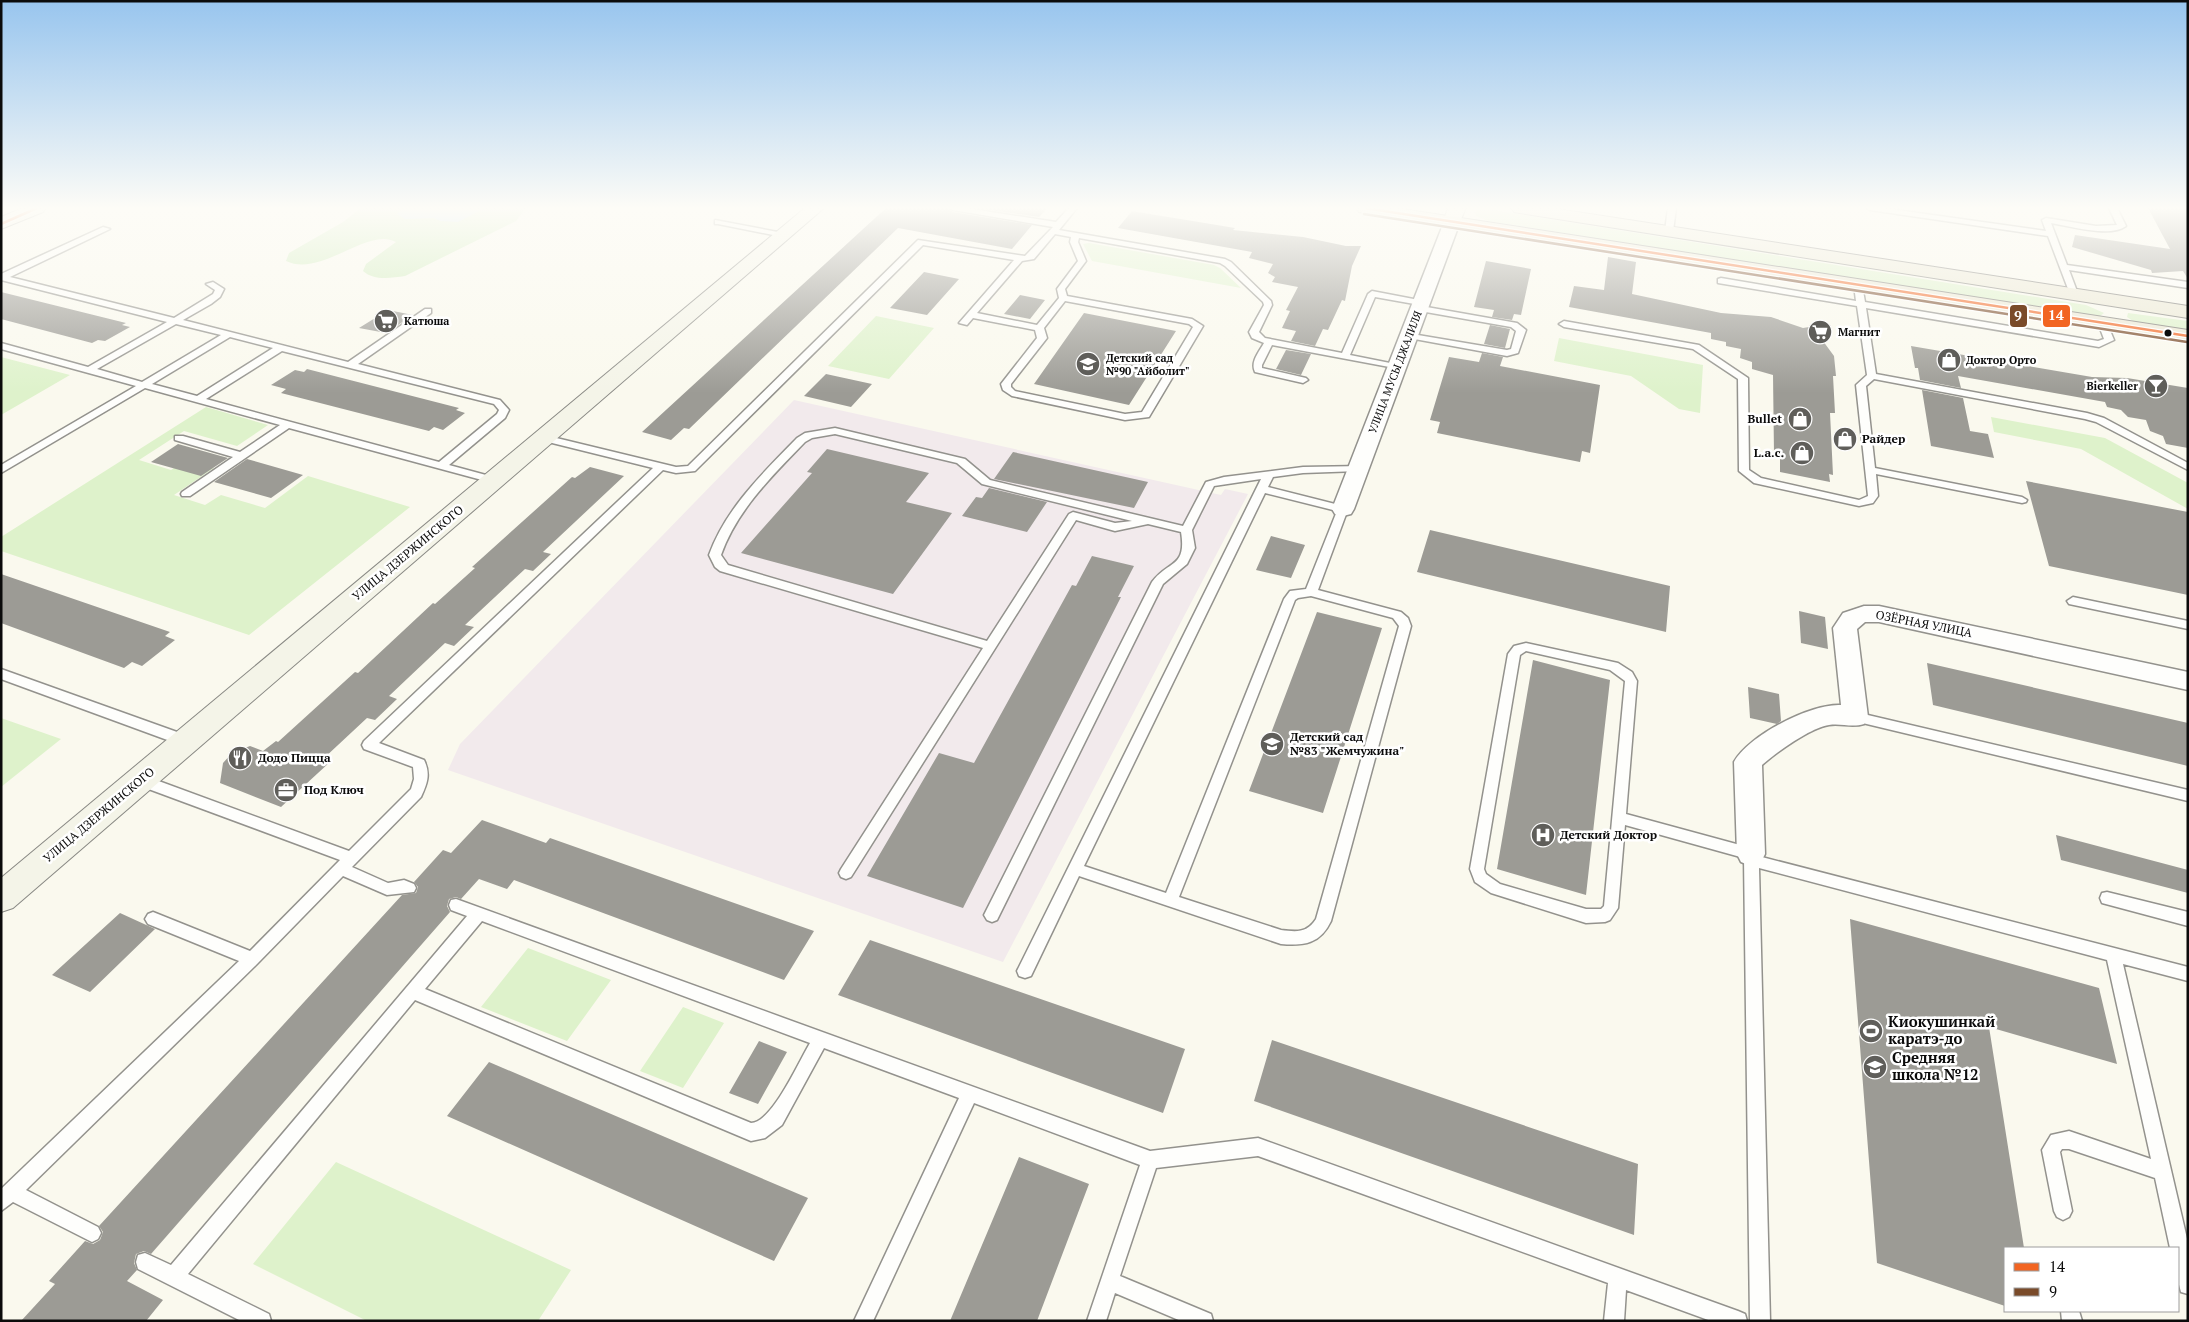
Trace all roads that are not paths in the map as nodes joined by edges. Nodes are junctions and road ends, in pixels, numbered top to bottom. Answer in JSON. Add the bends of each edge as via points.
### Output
{"nodes":[{"id":1,"x":18,"y":270,"type":"edge"},
{"id":2,"x":742,"y":270,"type":"edge"},
{"id":3,"x":893,"y":270,"type":"edge"},
{"id":4,"x":1010,"y":270,"type":"edge"},
{"id":5,"x":1075,"y":270,"type":"edge"},
{"id":6,"x":1234,"y":270,"type":"edge"},
{"id":7,"x":1434,"y":270,"type":"edge"},
{"id":8,"x":1770,"y":270,"type":"edge"},
{"id":9,"x":1918,"y":270,"type":"edge"},
{"id":10,"x":2064,"y":270,"type":"edge"},
{"id":11,"x":2082,"y":270,"type":"edge"},
{"id":12,"x":2,"y":277,"type":"edge"},
{"id":13,"x":1721,"y":282,"type":"dead end"},
{"id":14,"x":210,"y":284,"type":"dead end"},
{"id":15,"x":1858,"y":285,"type":"junction"},
{"id":16,"x":2188,"y":285,"type":"edge"},
{"id":17,"x":2074,"y":294,"type":"junction"},
{"id":18,"x":1063,"y":298,"type":"junction"},
{"id":19,"x":2108,"y":300,"type":"junction"},
{"id":20,"x":1862,"y":305,"type":"junction"},
{"id":21,"x":1420,"y":306,"type":"junction"},
{"id":22,"x":428,"y":311,"type":"dead end"},
{"id":23,"x":2188,"y":312,"type":"edge"},
{"id":24,"x":971,"y":315,"type":"junction"},
{"id":25,"x":175,"y":320,"type":"junction"},
{"id":26,"x":964,"y":323,"type":"dead end"},
{"id":27,"x":1564,"y":324,"type":"dead end"},
{"id":28,"x":2111,"y":324,"type":"junction"},
{"id":29,"x":1039,"y":328,"type":"junction"},
{"id":30,"x":229,"y":334,"type":"junction"},
{"id":31,"x":1409,"y":335,"type":"junction"},
{"id":32,"x":2188,"y":336,"type":"edge"},
{"id":33,"x":1269,"y":342,"type":"junction"},
{"id":34,"x":1,"y":346,"type":"edge"},
{"id":35,"x":282,"y":347,"type":"junction"},
{"id":36,"x":1345,"y":356,"type":"junction"},
{"id":37,"x":350,"y":365,"type":"junction"},
{"id":38,"x":1397,"y":367,"type":"junction"},
{"id":39,"x":89,"y":370,"type":"junction"},
{"id":40,"x":1872,"y":376,"type":"junction"},
{"id":41,"x":1304,"y":380,"type":"dead end"},
{"id":42,"x":145,"y":384,"type":"junction"},
{"id":43,"x":199,"y":399,"type":"junction"},
{"id":44,"x":288,"y":424,"type":"junction"},
{"id":45,"x":179,"y":438,"type":"dead end"},
{"id":46,"x":544,"y":438,"type":"junction"},
{"id":47,"x":241,"y":456,"type":"junction"},
{"id":48,"x":440,"y":466,"type":"junction"},
{"id":49,"x":661,"y":466,"type":"junction"},
{"id":50,"x":1359,"y":468,"type":"junction"},
{"id":51,"x":2188,"y":468,"type":"edge"},
{"id":52,"x":1,"y":470,"type":"edge"},
{"id":53,"x":1870,"y":470,"type":"junction"},
{"id":54,"x":1269,"y":474,"type":"junction"},
{"id":55,"x":493,"y":480,"type":"junction"},
{"id":56,"x":1261,"y":489,"type":"junction"},
{"id":57,"x":186,"y":494,"type":"dead end"},
{"id":58,"x":2022,"y":500,"type":"dead end"},
{"id":59,"x":1343,"y":509,"type":"junction"},
{"id":60,"x":1149,"y":521,"type":"junction"},
{"id":61,"x":1186,"y":530,"type":"junction"},
{"id":62,"x":1311,"y":592,"type":"junction"},
{"id":63,"x":2073,"y":601,"type":"dead end"},
{"id":64,"x":2188,"y":625,"type":"edge"},
{"id":65,"x":991,"y":646,"type":"junction"},
{"id":66,"x":1,"y":674,"type":"edge"},
{"id":67,"x":2188,"y":681,"type":"edge"},
{"id":68,"x":1855,"y":717,"type":"junction"},
{"id":69,"x":186,"y":741,"type":"junction"},
{"id":70,"x":140,"y":780,"type":"junction"},
{"id":71,"x":2188,"y":796,"type":"edge"},
{"id":72,"x":1619,"y":818,"type":"junction"},
{"id":73,"x":1751,"y":857,"type":"junction"},
{"id":74,"x":346,"y":864,"type":"junction"},
{"id":75,"x":1075,"y":869,"type":"junction"},
{"id":76,"x":846,"y":873,"type":"dead end"},
{"id":77,"x":409,"y":888,"type":"dead end"},
{"id":78,"x":1,"y":898,"type":"edge"},
{"id":79,"x":2107,"y":898,"type":"dead end"},
{"id":80,"x":1170,"y":901,"type":"junction"},
{"id":81,"x":456,"y":905,"type":"dead end"},
{"id":82,"x":480,"y":913,"type":"junction"},
{"id":83,"x":992,"y":915,"type":"dead end"},
{"id":84,"x":153,"y":918,"type":"dead end"},
{"id":85,"x":2188,"y":919,"type":"edge"},
{"id":86,"x":2113,"y":954,"type":"junction"},
{"id":87,"x":252,"y":959,"type":"junction"},
{"id":88,"x":1025,"y":970,"type":"dead end"},
{"id":89,"x":2188,"y":974,"type":"edge"},
{"id":90,"x":413,"y":992,"type":"junction"},
{"id":91,"x":821,"y":1038,"type":"junction"},
{"id":92,"x":970,"y":1093,"type":"junction"},
{"id":93,"x":1150,"y":1160,"type":"junction"},
{"id":94,"x":2162,"y":1172,"type":"junction"},
{"id":95,"x":6,"y":1197,"type":"edge"},
{"id":96,"x":2063,"y":1211,"type":"dead end"},
{"id":97,"x":92,"y":1233,"type":"dead end"},
{"id":98,"x":145,"y":1262,"type":"dead end"},
{"id":99,"x":175,"y":1275,"type":"junction"},
{"id":100,"x":1618,"y":1277,"type":"junction"},
{"id":101,"x":1109,"y":1280,"type":"junction"},
{"id":102,"x":2188,"y":1285,"type":"edge"},
{"id":103,"x":262,"y":1321,"type":"edge"},
{"id":104,"x":863,"y":1321,"type":"edge"},
{"id":105,"x":1096,"y":1321,"type":"edge"},
{"id":106,"x":1204,"y":1321,"type":"edge"},
{"id":107,"x":1614,"y":1321,"type":"edge"},
{"id":108,"x":1738,"y":1321,"type":"edge"},
{"id":109,"x":1760,"y":1321,"type":"edge"}],
"edges":[{"from":1,"to":12,"type":"lane"},
{"from":2,"to":46,"type":"street","name":"УЛИЦА ДЗЕРЖИНСКОГО"},
{"from":3,"to":49,"type":"lane","via":[[696,465],[683,471]]},
{"from":4,"to":24,"type":"lane"},
{"from":5,"to":18,"type":"lane","via":[[1061,289]]},
{"from":6,"to":33,"type":"lane","via":[[1267,301],[1254,332],[1255,336]]},
{"from":7,"to":21,"type":"street","name":"УЛИЦА МУСЫ ДЖАЛИЛЯ"},
{"from":8,"to":15,"type":"main road"},
{"from":9,"to":17,"type":"main road"},
{"from":10,"to":17,"type":"lane"},
{"from":11,"to":16,"type":"lane"},
{"from":12,"to":25,"type":"lane"},
{"from":13,"to":20,"type":"lane"},
{"from":14,"to":25,"type":"lane","via":[[220,289],[218,295]]},
{"from":15,"to":20,"type":"lane"},
{"from":15,"to":28,"type":"main road"},
{"from":17,"to":19,"type":"main road"},
{"from":18,"to":29,"type":"lane"},
{"from":18,"to":29,"type":"lane","via":[[1192,322],[1198,330],[1146,415],[1134,418],[1008,391],[1006,384],[1042,338]]},
{"from":19,"to":23,"type":"main road"},
{"from":19,"to":28,"type":"main road"},
{"from":20,"to":28,"type":"lane","via":[[2099,344],[2109,340]]},
{"from":20,"to":40,"type":"lane"},
{"from":21,"to":31,"type":"street","name":"УЛИЦА МУСЫ ДЖАЛИЛЯ"},
{"from":21,"to":31,"type":"lane","via":[[1514,325],[1521,330],[1515,351],[1508,353]]},
{"from":21,"to":36,"type":"lane","via":[[1372,294]]},
{"from":22,"to":37,"type":"lane"},
{"from":24,"to":26,"type":"lane"},
{"from":24,"to":29,"type":"lane"},
{"from":25,"to":30,"type":"lane"},
{"from":25,"to":39,"type":"lane"},
{"from":27,"to":53,"type":"lane","via":[[1696,348],[1742,378],[1744,471],[1758,481],[1859,503],[1869,501],[1873,496]]},
{"from":28,"to":32,"type":"main road"},
{"from":30,"to":35,"type":"lane"},
{"from":30,"to":42,"type":"lane"},
{"from":31,"to":38,"type":"street","name":"УЛИЦА МУСЫ ДЖАЛИЛЯ"},
{"from":33,"to":36,"type":"lane"},
{"from":33,"to":41,"type":"lane","via":[[1257,365],[1258,370]]},
{"from":34,"to":39,"type":"lane"},
{"from":35,"to":37,"type":"lane"},
{"from":35,"to":43,"type":"lane"},
{"from":36,"to":38,"type":"lane"},
{"from":37,"to":48,"type":"lane","via":[[502,405],[501,416]]},
{"from":38,"to":50,"type":"street","name":"УЛИЦА МУСЫ ДЖАЛИЛЯ"},
{"from":39,"to":42,"type":"lane"},
{"from":40,"to":51,"type":"lane","via":[[2087,416]]},
{"from":40,"to":53,"type":"lane","via":[[1861,385]]},
{"from":42,"to":43,"type":"lane"},
{"from":42,"to":52,"type":"lane"},
{"from":43,"to":44,"type":"lane"},
{"from":44,"to":47,"type":"lane"},
{"from":44,"to":48,"type":"lane"},
{"from":45,"to":47,"type":"lane"},
{"from":46,"to":49,"type":"lane"},
{"from":46,"to":55,"type":"street","name":"УЛИЦА ДЗЕРЖИНСКОГО"},
{"from":47,"to":57,"type":"lane"},
{"from":48,"to":55,"type":"lane"},
{"from":49,"to":74,"type":"lane","via":[[369,745],[419,764],[422,782],[416,793]]},
{"from":50,"to":54,"type":"lane"},
{"from":50,"to":59,"type":"street","name":"УЛИЦА МУСЫ ДЖАЛИЛЯ"},
{"from":53,"to":58,"type":"lane"},
{"from":54,"to":56,"type":"lane"},
{"from":54,"to":61,"type":"lane","via":[[1210,484]]},
{"from":55,"to":69,"type":"street","name":"УЛИЦА ДЗЕРЖИНСКОГО"},
{"from":56,"to":59,"type":"lane"},
{"from":56,"to":75,"type":"lane"},
{"from":59,"to":62,"type":"lane"},
{"from":60,"to":61,"type":"lane"},
{"from":60,"to":65,"type":"lane","via":[[1115,527],[1073,516]]},
{"from":60,"to":65,"type":"lane","via":[[986,482],[961,461],[835,431],[801,440],[756,488],[719,539],[714,556],[724,568]]},
{"from":61,"to":83,"type":"lane","via":[[1189,548],[1181,564],[1158,582]]},
{"from":62,"to":80,"type":"lane","via":[[1294,594],[1290,599]]},
{"from":62,"to":80,"type":"lane","via":[[1397,615],[1405,626],[1323,920],[1316,932],[1299,939],[1281,937]]},
{"from":63,"to":64,"type":"lane"},
{"from":65,"to":76,"type":"lane"},
{"from":66,"to":69,"type":"lane"},
{"from":67,"to":68,"type":"street","name":"ОЗЁРНАЯ УЛИЦА","via":[[1880,614],[1860,613],[1851,618],[1845,628]]},
{"from":68,"to":71,"type":"lane"},
{"from":68,"to":73,"type":"street","via":[[1818,717],[1752,756],[1748,762]]},
{"from":69,"to":70,"type":"street","name":"УЛИЦА ДЗЕРЖИНСКОГО"},
{"from":70,"to":74,"type":"lane"},
{"from":70,"to":78,"type":"street","name":"УЛИЦА ДЗЕРЖИНСКОГО"},
{"from":72,"to":72,"type":"lane","via":[[1631,681],[1628,675],[1614,666],[1534,647],[1518,649],[1514,654],[1477,869],[1480,878],[1496,889],[1586,916],[1606,915],[1611,908]]},
{"from":72,"to":73,"type":"lane"},
{"from":73,"to":86,"type":"lane"},
{"from":73,"to":109,"type":"lane"},
{"from":74,"to":77,"type":"lane","via":[[387,889]]},
{"from":74,"to":87,"type":"lane"},
{"from":75,"to":80,"type":"lane"},
{"from":75,"to":88,"type":"lane"},
{"from":79,"to":85,"type":"lane"},
{"from":81,"to":82,"type":"lane"},
{"from":82,"to":90,"type":"lane"},
{"from":82,"to":91,"type":"lane"},
{"from":84,"to":87,"type":"lane"},
{"from":86,"to":89,"type":"lane"},
{"from":86,"to":94,"type":"lane"},
{"from":87,"to":95,"type":"lane"},
{"from":90,"to":91,"type":"lane","via":[[750,1132],[759,1132],[776,1119]]},
{"from":90,"to":99,"type":"lane"},
{"from":91,"to":92,"type":"lane"},
{"from":92,"to":93,"type":"lane"},
{"from":92,"to":104,"type":"lane"},
{"from":93,"to":100,"type":"lane","via":[[1258,1147]]},
{"from":93,"to":101,"type":"lane"},
{"from":94,"to":96,"type":"lane","via":[[2069,1140],[2057,1141],[2051,1150]]},
{"from":94,"to":102,"type":"lane"},
{"from":95,"to":97,"type":"lane"},
{"from":98,"to":99,"type":"lane"},
{"from":99,"to":103,"type":"lane"},
{"from":100,"to":107,"type":"lane"},
{"from":100,"to":108,"type":"lane"},
{"from":101,"to":105,"type":"lane"},
{"from":101,"to":106,"type":"lane"}]}
